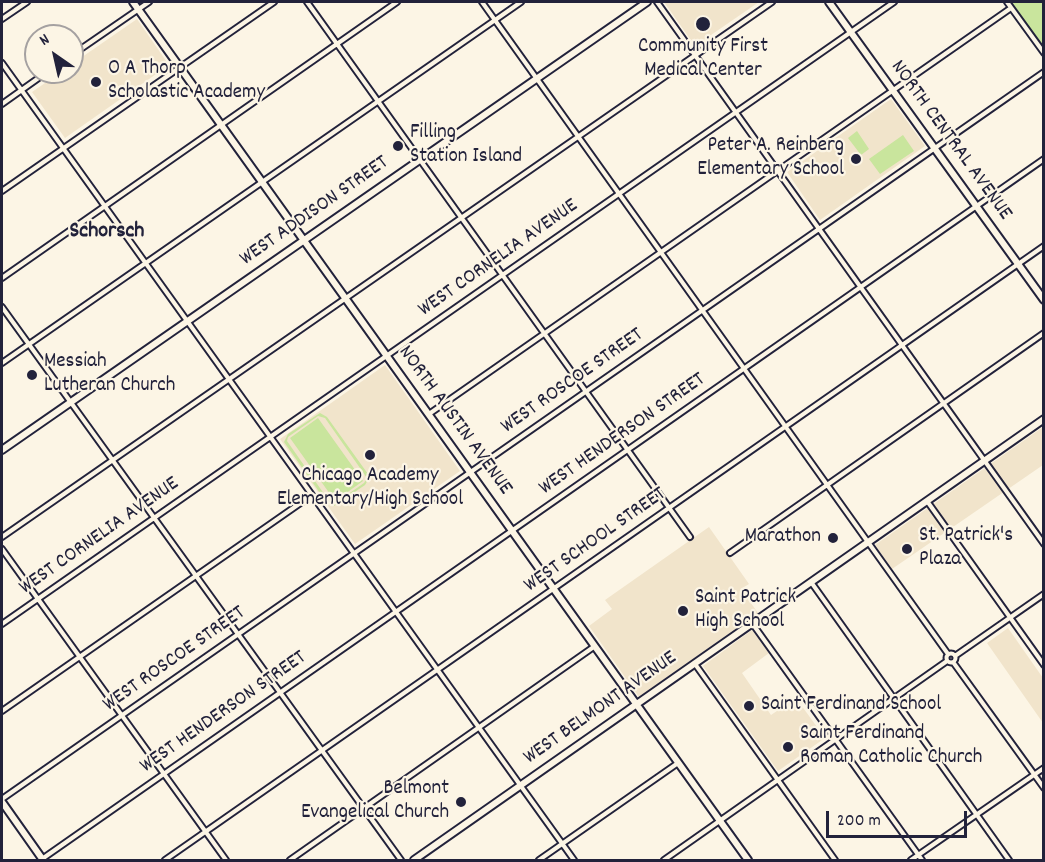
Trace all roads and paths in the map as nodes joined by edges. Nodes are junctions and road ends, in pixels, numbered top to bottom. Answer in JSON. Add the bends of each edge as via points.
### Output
{"nodes":[{"id":1,"x":27,"y":2,"type":"edge"},
{"id":2,"x":132,"y":2,"type":"edge"},
{"id":3,"x":149,"y":2,"type":"edge"},
{"id":4,"x":274,"y":2,"type":"edge"},
{"id":5,"x":307,"y":2,"type":"edge"},
{"id":6,"x":398,"y":2,"type":"edge"},
{"id":7,"x":482,"y":2,"type":"edge"},
{"id":8,"x":521,"y":2,"type":"edge"},
{"id":9,"x":647,"y":2,"type":"edge"},
{"id":10,"x":657,"y":2,"type":"edge"},
{"id":11,"x":772,"y":2,"type":"edge"},
{"id":12,"x":829,"y":2,"type":"edge"},
{"id":13,"x":894,"y":2,"type":"edge"},
{"id":14,"x":1006,"y":2,"type":"edge"},
{"id":15,"x":1011,"y":8,"type":"junction"},
{"id":16,"x":138,"y":9,"type":"junction"},
{"id":17,"x":2,"y":19,"type":"edge"},
{"id":18,"x":495,"y":20,"type":"junction"},
{"id":19,"x":851,"y":32,"type":"junction"},
{"id":20,"x":337,"y":44,"type":"junction"},
{"id":21,"x":84,"y":47,"type":"edge"},
{"id":22,"x":1044,"y":53,"type":"edge"},
{"id":23,"x":695,"y":55,"type":"junction"},
{"id":24,"x":2,"y":63,"type":"edge"},
{"id":25,"x":180,"y":67,"type":"junction"},
{"id":26,"x":1044,"y":72,"type":"edge"},
{"id":27,"x":537,"y":78,"type":"junction"},
{"id":28,"x":30,"y":84,"type":"edge"},
{"id":29,"x":21,"y":90,"type":"junction"},
{"id":30,"x":893,"y":91,"type":"junction"},
{"id":31,"x":378,"y":101,"type":"junction"},
{"id":32,"x":2,"y":104,"type":"edge"},
{"id":33,"x":736,"y":112,"type":"junction"},
{"id":34,"x":221,"y":125,"type":"junction"},
{"id":35,"x":578,"y":136,"type":"junction"},
{"id":36,"x":63,"y":148,"type":"junction"},
{"id":37,"x":934,"y":148,"type":"junction"},
{"id":38,"x":1044,"y":159,"type":"edge"},
{"id":39,"x":420,"y":160,"type":"junction"},
{"id":40,"x":778,"y":171,"type":"junction"},
{"id":41,"x":262,"y":182,"type":"junction"},
{"id":42,"x":2,"y":191,"type":"edge"},
{"id":43,"x":619,"y":193,"type":"junction"},
{"id":44,"x":104,"y":206,"type":"junction"},
{"id":45,"x":976,"y":206,"type":"junction"},
{"id":46,"x":461,"y":218,"type":"junction"},
{"id":47,"x":819,"y":229,"type":"junction"},
{"id":48,"x":303,"y":240,"type":"junction"},
{"id":49,"x":1044,"y":246,"type":"edge"},
{"id":50,"x":661,"y":252,"type":"junction"},
{"id":51,"x":145,"y":263,"type":"junction"},
{"id":52,"x":1018,"y":264,"type":"junction"},
{"id":53,"x":503,"y":275,"type":"junction"},
{"id":54,"x":2,"y":278,"type":"edge"},
{"id":55,"x":860,"y":287,"type":"junction"},
{"id":56,"x":345,"y":298,"type":"junction"},
{"id":57,"x":1044,"y":300,"type":"edge"},
{"id":58,"x":2,"y":307,"type":"edge"},
{"id":59,"x":703,"y":310,"type":"junction"},
{"id":60,"x":187,"y":321,"type":"junction"},
{"id":61,"x":1044,"y":333,"type":"edge"},
{"id":62,"x":544,"y":334,"type":"junction"},
{"id":63,"x":28,"y":344,"type":"junction"},
{"id":64,"x":902,"y":345,"type":"junction"},
{"id":65,"x":386,"y":356,"type":"junction"},
{"id":66,"x":2,"y":363,"type":"edge"},
{"id":67,"x":744,"y":368,"type":"junction"},
{"id":68,"x":229,"y":379,"type":"junction"},
{"id":69,"x":586,"y":392,"type":"junction"},
{"id":70,"x":70,"y":402,"type":"junction"},
{"id":71,"x":943,"y":404,"type":"junction"},
{"id":72,"x":428,"y":414,"type":"junction"},
{"id":73,"x":1043,"y":421,"type":"edge"},
{"id":74,"x":786,"y":426,"type":"junction"},
{"id":75,"x":270,"y":437,"type":"junction"},
{"id":76,"x":2,"y":450,"type":"edge"},
{"id":77,"x":627,"y":450,"type":"junction"},
{"id":78,"x":112,"y":460,"type":"junction"},
{"id":79,"x":984,"y":461,"type":"junction"},
{"id":80,"x":470,"y":473,"type":"junction"},
{"id":81,"x":828,"y":485,"type":"junction"},
{"id":82,"x":312,"y":495,"type":"junction"},
{"id":83,"x":927,"y":501,"type":"junction"},
{"id":84,"x":669,"y":508,"type":"junction"},
{"id":85,"x":154,"y":518,"type":"junction"},
{"id":86,"x":512,"y":531,"type":"junction"},
{"id":87,"x":2,"y":537,"type":"edge"},
{"id":88,"x":690,"y":537,"type":"dead end"},
{"id":89,"x":868,"y":542,"type":"junction"},
{"id":90,"x":1044,"y":544,"type":"edge"},
{"id":91,"x":2,"y":549,"type":"edge"},
{"id":92,"x":730,"y":553,"type":"dead end"},
{"id":93,"x":354,"y":554,"type":"junction"},
{"id":94,"x":195,"y":576,"type":"junction"},
{"id":95,"x":811,"y":582,"type":"junction"},
{"id":96,"x":554,"y":589,"type":"junction"},
{"id":97,"x":1044,"y":594,"type":"edge"},
{"id":98,"x":37,"y":599,"type":"junction"},
{"id":99,"x":396,"y":612,"type":"junction"},
{"id":100,"x":1010,"y":618,"type":"junction"},
{"id":101,"x":752,"y":623,"type":"junction"},
{"id":102,"x":2,"y":624,"type":"edge"},
{"id":103,"x":238,"y":635,"type":"junction"},
{"id":104,"x":595,"y":646,"type":"junction"},
{"id":105,"x":948,"y":654,"type":"junction"},
{"id":106,"x":955,"y":656,"type":"junction"},
{"id":107,"x":79,"y":657,"type":"junction"},
{"id":108,"x":947,"y":661,"type":"junction"},
{"id":109,"x":953,"y":662,"type":"junction"},
{"id":110,"x":695,"y":663,"type":"junction"},
{"id":111,"x":1044,"y":665,"type":"edge"},
{"id":112,"x":438,"y":670,"type":"junction"},
{"id":113,"x":280,"y":693,"type":"junction"},
{"id":114,"x":894,"y":699,"type":"junction"},
{"id":115,"x":637,"y":704,"type":"junction"},
{"id":116,"x":2,"y":711,"type":"edge"},
{"id":117,"x":122,"y":716,"type":"junction"},
{"id":118,"x":479,"y":728,"type":"junction"},
{"id":119,"x":836,"y":740,"type":"junction"},
{"id":120,"x":322,"y":751,"type":"junction"},
{"id":121,"x":678,"y":763,"type":"junction"},
{"id":122,"x":1044,"y":768,"type":"edge"},
{"id":123,"x":164,"y":774,"type":"junction"},
{"id":124,"x":1034,"y":774,"type":"junction"},
{"id":125,"x":778,"y":780,"type":"junction"},
{"id":126,"x":521,"y":786,"type":"junction"},
{"id":127,"x":1044,"y":788,"type":"edge"},
{"id":128,"x":2,"y":801,"type":"edge"},
{"id":129,"x":363,"y":809,"type":"junction"},
{"id":130,"x":976,"y":815,"type":"junction"},
{"id":131,"x":720,"y":821,"type":"junction"},
{"id":132,"x":206,"y":832,"type":"junction"},
{"id":133,"x":562,"y":844,"type":"junction"},
{"id":134,"x":918,"y":856,"type":"junction"},
{"id":135,"x":43,"y":860,"type":"edge"},
{"id":136,"x":165,"y":861,"type":"edge"},
{"id":137,"x":226,"y":861,"type":"edge"},
{"id":138,"x":290,"y":861,"type":"edge"},
{"id":139,"x":400,"y":861,"type":"edge"},
{"id":140,"x":414,"y":861,"type":"edge"},
{"id":141,"x":539,"y":861,"type":"edge"},
{"id":142,"x":574,"y":861,"type":"edge"},
{"id":143,"x":664,"y":861,"type":"edge"},
{"id":144,"x":748,"y":861,"type":"edge"},
{"id":145,"x":835,"y":861,"type":"edge"},
{"id":146,"x":911,"y":861,"type":"edge"},
{"id":147,"x":922,"y":861,"type":"edge"},
{"id":148,"x":1009,"y":861,"type":"edge"}],
"edges":[{"from":1,"to":17,"type":"street"},
{"from":2,"to":16,"type":"street","name":"NORTH AUSTIN AVENUE"},
{"from":3,"to":16,"type":"street"},
{"from":4,"to":25,"type":"street"},
{"from":5,"to":20,"type":"street"},
{"from":6,"to":20,"type":"street"},
{"from":7,"to":18,"type":"street"},
{"from":8,"to":18,"type":"street"},
{"from":9,"to":27,"type":"street","name":"WEST ADDISON STREET"},
{"from":10,"to":23,"type":"street"},
{"from":11,"to":23,"type":"street"},
{"from":12,"to":19,"type":"street","name":"NORTH CENTRAL AVENUE"},
{"from":13,"to":19,"type":"street","name":"WEST CORNELIA AVENUE"},
{"from":14,"to":15,"type":"street"},
{"from":15,"to":22,"type":"street"},
{"from":15,"to":30,"type":"street"},
{"from":16,"to":21,"type":"street"},
{"from":16,"to":25,"type":"street","name":"NORTH AUSTIN AVENUE"},
{"from":18,"to":27,"type":"street"},
{"from":18,"to":31,"type":"street"},
{"from":19,"to":30,"type":"street","name":"NORTH CENTRAL AVENUE"},
{"from":19,"to":33,"type":"street","name":"WEST CORNELIA AVENUE"},
{"from":20,"to":31,"type":"street"},
{"from":20,"to":34,"type":"street"},
{"from":23,"to":33,"type":"street"},
{"from":23,"to":35,"type":"street"},
{"from":24,"to":29,"type":"street"},
{"from":25,"to":34,"type":"street","name":"NORTH AUSTIN AVENUE"},
{"from":25,"to":36,"type":"street"},
{"from":26,"to":37,"type":"street","name":"WEST ROSCOE STREET"},
{"from":27,"to":35,"type":"street"},
{"from":27,"to":39,"type":"street","name":"WEST ADDISON STREET"},
{"from":28,"to":29,"type":"street"},
{"from":29,"to":32,"type":"street"},
{"from":29,"to":36,"type":"street"},
{"from":30,"to":37,"type":"street","name":"NORTH CENTRAL AVENUE"},
{"from":30,"to":40,"type":"street"},
{"from":31,"to":39,"type":"street"},
{"from":31,"to":41,"type":"street"},
{"from":33,"to":40,"type":"street"},
{"from":33,"to":43,"type":"street","name":"WEST CORNELIA AVENUE"},
{"from":34,"to":41,"type":"street","name":"NORTH AUSTIN AVENUE"},
{"from":34,"to":44,"type":"street"},
{"from":35,"to":43,"type":"street"},
{"from":35,"to":46,"type":"street"},
{"from":36,"to":42,"type":"street"},
{"from":36,"to":44,"type":"street"},
{"from":37,"to":45,"type":"street","name":"NORTH CENTRAL AVENUE"},
{"from":37,"to":47,"type":"street","name":"WEST ROSCOE STREET"},
{"from":38,"to":45,"type":"street","name":"WEST HENDERSON STREET"},
{"from":39,"to":46,"type":"street"},
{"from":39,"to":48,"type":"street","name":"WEST ADDISON STREET"},
{"from":40,"to":47,"type":"street"},
{"from":40,"to":50,"type":"street"},
{"from":41,"to":48,"type":"street","name":"NORTH AUSTIN AVENUE"},
{"from":41,"to":51,"type":"street"},
{"from":43,"to":50,"type":"street"},
{"from":43,"to":53,"type":"street","name":"WEST CORNELIA AVENUE"},
{"from":44,"to":51,"type":"street"},
{"from":44,"to":54,"type":"street"},
{"from":45,"to":52,"type":"street","name":"NORTH CENTRAL AVENUE"},
{"from":45,"to":55,"type":"street","name":"WEST HENDERSON STREET"},
{"from":46,"to":53,"type":"street"},
{"from":46,"to":56,"type":"street"},
{"from":47,"to":55,"type":"street"},
{"from":47,"to":59,"type":"street","name":"WEST ROSCOE STREET"},
{"from":48,"to":56,"type":"street","name":"NORTH AUSTIN AVENUE"},
{"from":48,"to":60,"type":"street","name":"WEST ADDISON STREET"},
{"from":49,"to":52,"type":"street","name":"WEST SCHOOL STREET"},
{"from":50,"to":59,"type":"street"},
{"from":50,"to":62,"type":"street"},
{"from":51,"to":60,"type":"street"},
{"from":51,"to":63,"type":"street"},
{"from":52,"to":57,"type":"street","name":"NORTH CENTRAL AVENUE"},
{"from":52,"to":64,"type":"street","name":"WEST SCHOOL STREET"},
{"from":53,"to":62,"type":"street"},
{"from":53,"to":65,"type":"street","name":"WEST CORNELIA AVENUE"},
{"from":55,"to":64,"type":"street"},
{"from":55,"to":67,"type":"street","name":"WEST HENDERSON STREET"},
{"from":56,"to":65,"type":"street","name":"NORTH AUSTIN AVENUE"},
{"from":56,"to":68,"type":"street"},
{"from":58,"to":63,"type":"street"},
{"from":59,"to":67,"type":"street"},
{"from":59,"to":69,"type":"street","name":"WEST ROSCOE STREET"},
{"from":60,"to":68,"type":"street"},
{"from":60,"to":70,"type":"street","name":"WEST ADDISON STREET"},
{"from":61,"to":71,"type":"street"},
{"from":62,"to":69,"type":"street"},
{"from":62,"to":72,"type":"street"},
{"from":63,"to":66,"type":"street"},
{"from":63,"to":70,"type":"street"},
{"from":64,"to":71,"type":"street"},
{"from":64,"to":74,"type":"street","name":"WEST SCHOOL STREET"},
{"from":65,"to":72,"type":"street","name":"NORTH AUSTIN AVENUE"},
{"from":65,"to":75,"type":"street","name":"WEST CORNELIA AVENUE"},
{"from":67,"to":74,"type":"street"},
{"from":67,"to":77,"type":"street","name":"WEST HENDERSON STREET"},
{"from":68,"to":75,"type":"street"},
{"from":68,"to":78,"type":"street"},
{"from":69,"to":77,"type":"street"},
{"from":69,"to":80,"type":"street","name":"WEST ROSCOE STREET"},
{"from":70,"to":76,"type":"street","name":"WEST ADDISON STREET"},
{"from":70,"to":78,"type":"street"},
{"from":71,"to":79,"type":"street"},
{"from":71,"to":81,"type":"street"},
{"from":72,"to":80,"type":"street","name":"NORTH AUSTIN AVENUE"},
{"from":73,"to":79,"type":"street","name":"WEST BELMONT AVENUE"},
{"from":74,"to":81,"type":"street"},
{"from":74,"to":84,"type":"street","name":"WEST SCHOOL STREET"},
{"from":75,"to":82,"type":"street"},
{"from":75,"to":85,"type":"street","name":"WEST CORNELIA AVENUE"},
{"from":77,"to":84,"type":"street"},
{"from":77,"to":86,"type":"street","name":"WEST HENDERSON STREET"},
{"from":78,"to":85,"type":"street"},
{"from":78,"to":87,"type":"street"},
{"from":79,"to":83,"type":"street","name":"WEST BELMONT AVENUE"},
{"from":79,"to":90,"type":"street"},
{"from":80,"to":86,"type":"street","name":"NORTH AUSTIN AVENUE"},
{"from":80,"to":93,"type":"street","name":"WEST ROSCOE STREET"},
{"from":81,"to":89,"type":"street"},
{"from":81,"to":92,"type":"street"},
{"from":82,"to":93,"type":"street"},
{"from":82,"to":94,"type":"street"},
{"from":83,"to":89,"type":"street","name":"WEST BELMONT AVENUE"},
{"from":83,"to":100,"type":"street"},
{"from":84,"to":88,"type":"street"},
{"from":84,"to":96,"type":"street","name":"WEST SCHOOL STREET"},
{"from":85,"to":94,"type":"street"},
{"from":85,"to":98,"type":"street","name":"WEST CORNELIA AVENUE"},
{"from":86,"to":96,"type":"street","name":"NORTH AUSTIN AVENUE"},
{"from":86,"to":99,"type":"street","name":"WEST HENDERSON STREET"},
{"from":89,"to":95,"type":"street","name":"WEST BELMONT AVENUE"},
{"from":89,"to":105,"type":"street"},
{"from":91,"to":98,"type":"street"},
{"from":93,"to":99,"type":"street"},
{"from":93,"to":103,"type":"street","name":"WEST ROSCOE STREET"},
{"from":94,"to":103,"type":"street"},
{"from":94,"to":107,"type":"street"},
{"from":95,"to":101,"type":"street","name":"WEST BELMONT AVENUE"},
{"from":95,"to":114,"type":"street"},
{"from":96,"to":104,"type":"street","name":"NORTH AUSTIN AVENUE"},
{"from":96,"to":112,"type":"street","name":"WEST SCHOOL STREET"},
{"from":97,"to":100,"type":"street"},
{"from":98,"to":102,"type":"street","name":"WEST CORNELIA AVENUE"},
{"from":98,"to":107,"type":"street"},
{"from":99,"to":112,"type":"street"},
{"from":99,"to":113,"type":"street","name":"WEST HENDERSON STREET"},
{"from":100,"to":106,"type":"street"},
{"from":100,"to":111,"type":"street"},
{"from":101,"to":110,"type":"street","name":"WEST BELMONT AVENUE"},
{"from":101,"to":119,"type":"street"},
{"from":103,"to":113,"type":"street"},
{"from":103,"to":117,"type":"street","name":"WEST ROSCOE STREET"},
{"from":104,"to":115,"type":"street","name":"NORTH AUSTIN AVENUE"},
{"from":104,"to":118,"type":"street"},
{"from":105,"to":106,"type":"street"},
{"from":105,"to":108,"type":"street"},
{"from":106,"to":109,"type":"street"},
{"from":107,"to":116,"type":"street"},
{"from":107,"to":117,"type":"street"},
{"from":108,"to":109,"type":"street"},
{"from":108,"to":114,"type":"street"},
{"from":109,"to":124,"type":"street"},
{"from":110,"to":115,"type":"street","name":"WEST BELMONT AVENUE"},
{"from":110,"to":125,"type":"street"},
{"from":112,"to":118,"type":"street"},
{"from":112,"to":120,"type":"street","name":"WEST SCHOOL STREET"},
{"from":113,"to":120,"type":"street"},
{"from":113,"to":123,"type":"street","name":"WEST HENDERSON STREET"},
{"from":114,"to":119,"type":"street"},
{"from":114,"to":130,"type":"street"},
{"from":115,"to":121,"type":"street","name":"NORTH AUSTIN AVENUE"},
{"from":115,"to":126,"type":"street","name":"WEST BELMONT AVENUE"},
{"from":117,"to":123,"type":"street"},
{"from":117,"to":128,"type":"street","name":"WEST ROSCOE STREET"},
{"from":118,"to":126,"type":"street"},
{"from":118,"to":129,"type":"street"},
{"from":119,"to":125,"type":"street"},
{"from":119,"to":134,"type":"street"},
{"from":120,"to":129,"type":"street"},
{"from":120,"to":132,"type":"street","name":"WEST SCHOOL STREET"},
{"from":121,"to":131,"type":"street","name":"NORTH AUSTIN AVENUE"},
{"from":121,"to":133,"type":"street"},
{"from":122,"to":124,"type":"street"},
{"from":123,"to":132,"type":"street"},
{"from":123,"to":135,"type":"street","name":"WEST HENDERSON STREET"},
{"from":124,"to":127,"type":"street"},
{"from":124,"to":130,"type":"street"},
{"from":125,"to":131,"type":"street"},
{"from":125,"to":145,"type":"street"},
{"from":126,"to":133,"type":"street"},
{"from":126,"to":140,"type":"street","name":"WEST BELMONT AVENUE"},
{"from":128,"to":135,"type":"street"},
{"from":129,"to":138,"type":"street"},
{"from":129,"to":139,"type":"street"},
{"from":130,"to":134,"type":"street"},
{"from":130,"to":148,"type":"street"},
{"from":131,"to":143,"type":"street"},
{"from":131,"to":144,"type":"street","name":"NORTH AUSTIN AVENUE"},
{"from":132,"to":136,"type":"street","name":"WEST SCHOOL STREET"},
{"from":132,"to":137,"type":"street"},
{"from":133,"to":141,"type":"street"},
{"from":133,"to":142,"type":"street"},
{"from":134,"to":146,"type":"street"},
{"from":134,"to":147,"type":"street"}]}
